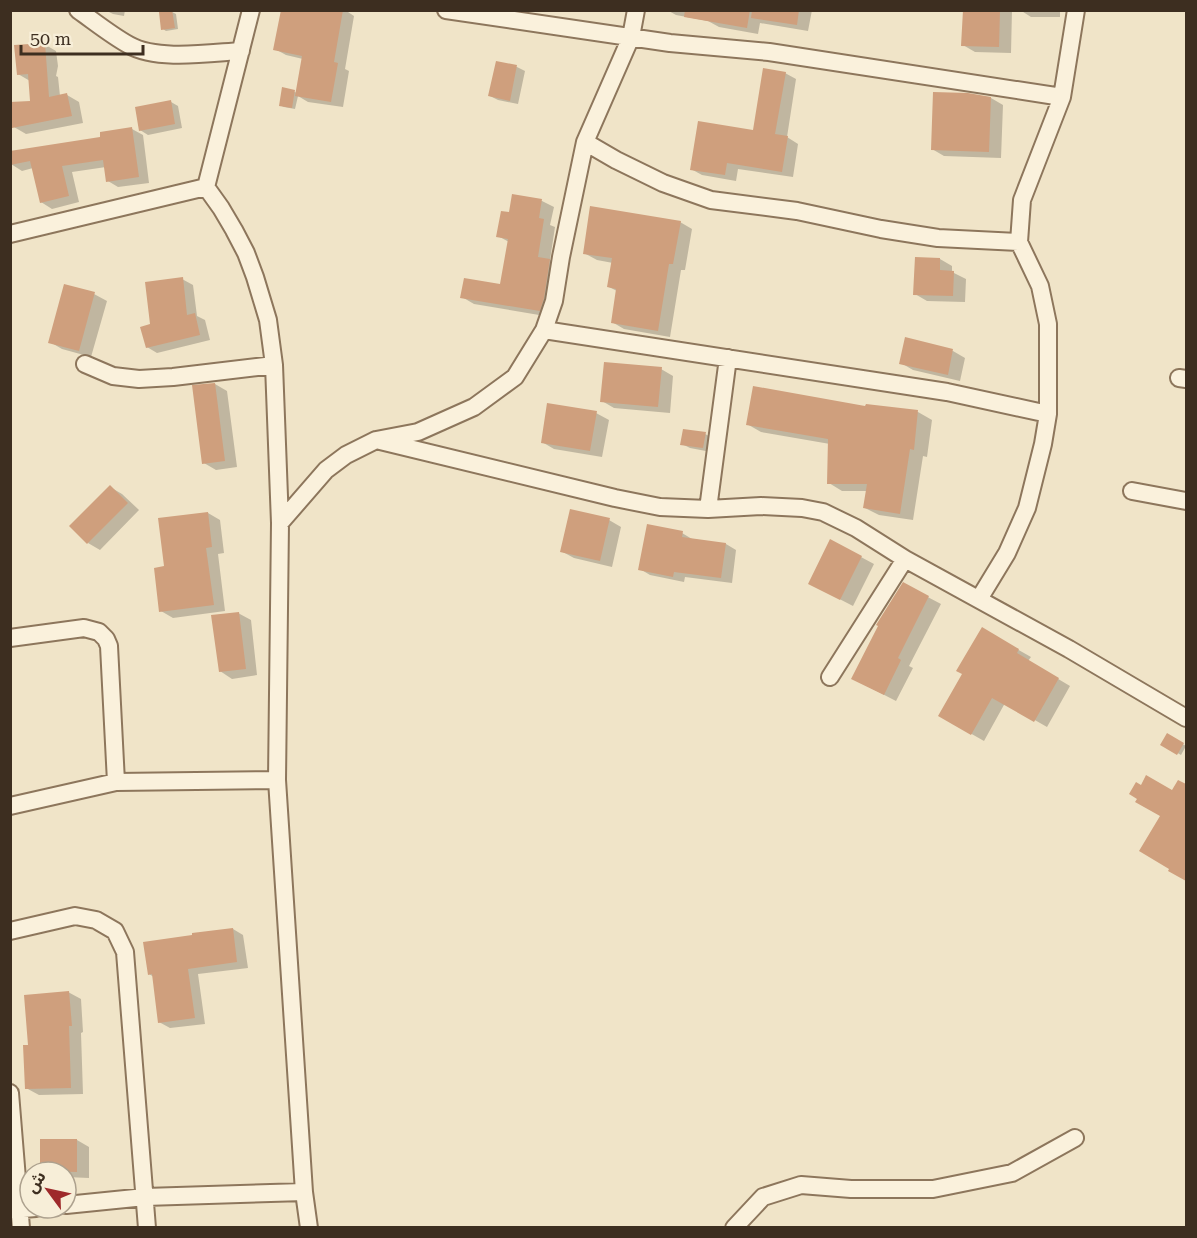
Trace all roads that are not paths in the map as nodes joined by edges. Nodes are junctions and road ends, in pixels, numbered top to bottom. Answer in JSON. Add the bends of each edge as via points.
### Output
{"nodes":[{"id":1,"x":78,"y":10,"type":"edge"},
{"id":2,"x":251,"y":10,"type":"edge"},
{"id":3,"x":446,"y":10,"type":"edge"},
{"id":4,"x":636,"y":10,"type":"edge"},
{"id":5,"x":1076,"y":10,"type":"edge"},
{"id":6,"x":631,"y":37,"type":"junction"},
{"id":7,"x":241,"y":51,"type":"junction"},
{"id":8,"x":1062,"y":97,"type":"junction"},
{"id":9,"x":585,"y":142,"type":"junction"},
{"id":10,"x":206,"y":188,"type":"junction"},
{"id":11,"x":10,"y":234,"type":"edge"},
{"id":12,"x":1019,"y":242,"type":"junction"},
{"id":13,"x":544,"y":330,"type":"junction"},
{"id":14,"x":728,"y":358,"type":"junction"},
{"id":15,"x":85,"y":364,"type":"dead end"},
{"id":16,"x":274,"y":365,"type":"junction"},
{"id":17,"x":1048,"y":414,"type":"junction"},
{"id":18,"x":376,"y":440,"type":"junction"},
{"id":19,"x":1131,"y":491,"type":"dead end"},
{"id":20,"x":1186,"y":501,"type":"edge"},
{"id":21,"x":708,"y":509,"type":"junction"},
{"id":22,"x":280,"y":523,"type":"junction"},
{"id":23,"x":905,"y":559,"type":"junction"},
{"id":24,"x":979,"y":599,"type":"junction"},
{"id":25,"x":10,"y":638,"type":"edge"},
{"id":26,"x":830,"y":676,"type":"dead end"},
{"id":27,"x":1186,"y":718,"type":"edge"},
{"id":28,"x":277,"y":780,"type":"junction"},
{"id":29,"x":116,"y":782,"type":"junction"},
{"id":30,"x":10,"y":806,"type":"edge"},
{"id":31,"x":10,"y":930,"type":"edge"},
{"id":32,"x":10,"y":1093,"type":"edge"},
{"id":33,"x":1075,"y":1138,"type":"dead end"},
{"id":34,"x":304,"y":1192,"type":"junction"},
{"id":35,"x":145,"y":1197,"type":"junction"},
{"id":36,"x":78,"y":1204,"type":"edge"},
{"id":37,"x":15,"y":1210,"type":"edge"},
{"id":38,"x":21,"y":1227,"type":"edge"},
{"id":39,"x":147,"y":1227,"type":"edge"},
{"id":40,"x":309,"y":1227,"type":"edge"},
{"id":41,"x":734,"y":1227,"type":"edge"}],
"edges":[{"from":1,"to":7,"type":"street","via":[[130,46],[155,54]]},
{"from":2,"to":7,"type":"street"},
{"from":3,"to":6,"type":"street"},
{"from":4,"to":6,"type":"street"},
{"from":5,"to":8,"type":"street"},
{"from":6,"to":8,"type":"street","via":[[769,52]]},
{"from":6,"to":9,"type":"street"},
{"from":7,"to":10,"type":"street"},
{"from":8,"to":12,"type":"street","via":[[1022,200]]},
{"from":9,"to":12,"type":"street","via":[[663,183],[711,200],[938,238]]},
{"from":9,"to":13,"type":"street","via":[[554,301]]},
{"from":10,"to":11,"type":"street"},
{"from":10,"to":16,"type":"street","via":[[246,253],[268,320]]},
{"from":12,"to":17,"type":"street","via":[[1040,286],[1048,324]]},
{"from":13,"to":14,"type":"street"},
{"from":13,"to":18,"type":"street","via":[[515,377],[474,407],[418,432]]},
{"from":14,"to":17,"type":"street","via":[[947,392]]},
{"from":14,"to":21,"type":"street"},
{"from":15,"to":16,"type":"street","via":[[114,376],[139,379]]},
{"from":16,"to":22,"type":"street"},
{"from":17,"to":24,"type":"street","via":[[1027,508],[1007,553]]},
{"from":18,"to":21,"type":"street","via":[[626,500],[660,507]]},
{"from":18,"to":22,"type":"street","via":[[326,470]]},
{"from":19,"to":20,"type":"street"},
{"from":21,"to":23,"type":"street","via":[[761,506],[823,512]]},
{"from":22,"to":28,"type":"street"},
{"from":23,"to":24,"type":"street"},
{"from":23,"to":26,"type":"street"},
{"from":24,"to":27,"type":"street"},
{"from":25,"to":29,"type":"street","via":[[84,628],[99,632],[106,639]]},
{"from":28,"to":29,"type":"street"},
{"from":28,"to":34,"type":"street"},
{"from":29,"to":30,"type":"street"},
{"from":31,"to":35,"type":"street","via":[[75,916],[96,920],[115,931],[125,952]]},
{"from":32,"to":37,"type":"street"},
{"from":33,"to":41,"type":"street","via":[[1012,1173],[933,1189],[801,1185],[763,1197]]},
{"from":34,"to":35,"type":"street"},
{"from":34,"to":40,"type":"street"},
{"from":35,"to":36,"type":"street"},
{"from":35,"to":39,"type":"street"},
{"from":37,"to":38,"type":"street"}]}
